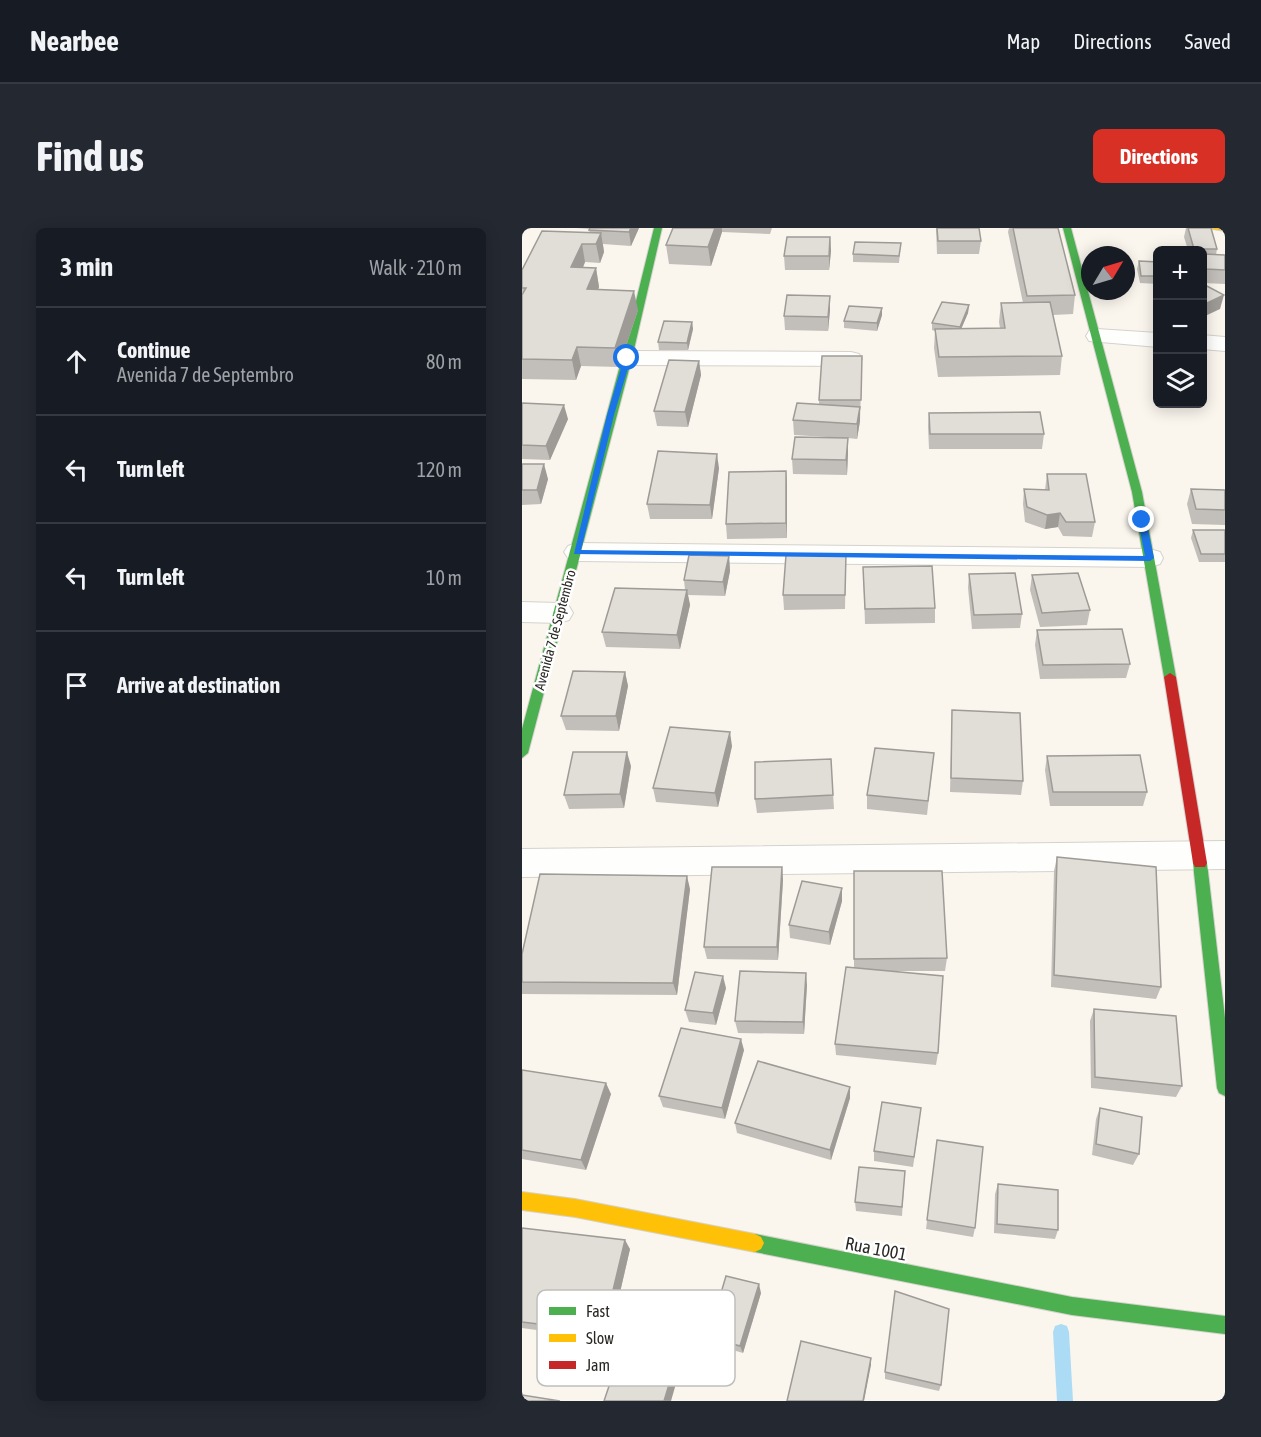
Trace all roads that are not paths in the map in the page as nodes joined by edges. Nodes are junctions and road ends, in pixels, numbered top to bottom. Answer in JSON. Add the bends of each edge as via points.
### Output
{"nodes":[{"id":1,"x":658,"y":228,"type":"edge"},
{"id":2,"x":1067,"y":228,"type":"edge"},
{"id":3,"x":1211,"y":228,"type":"edge"},
{"id":4,"x":1225,"y":229,"type":"edge"},
{"id":5,"x":1096,"y":336,"type":"junction"},
{"id":6,"x":1153,"y":340,"type":"edge"},
{"id":7,"x":1207,"y":342,"type":"edge"},
{"id":8,"x":1225,"y":344,"type":"edge"},
{"id":9,"x":627,"y":358,"type":"junction"},
{"id":10,"x":851,"y":359,"type":"edge"},
{"id":11,"x":577,"y":552,"type":"junction"},
{"id":12,"x":1150,"y":558,"type":"junction"},
{"id":13,"x":522,"y":612,"type":"edge"},
{"id":14,"x":559,"y":613,"type":"junction"},
{"id":15,"x":522,"y":753,"type":"edge"},
{"id":16,"x":1212,"y":855,"type":"edge"},
{"id":17,"x":522,"y":863,"type":"edge"},
{"id":18,"x":1225,"y":1088,"type":"edge"},
{"id":19,"x":522,"y":1201,"type":"edge"},
{"id":20,"x":1225,"y":1325,"type":"edge"}],
"edges":[{"from":1,"to":9,"type":"street","name":"Avenida 7 de Septembro"},
{"from":2,"to":5,"type":"street"},
{"from":3,"to":4,"type":"street"},
{"from":5,"to":6,"type":"street"},
{"from":5,"to":12,"type":"street"},
{"from":7,"to":8,"type":"street"},
{"from":9,"to":10,"type":"street"},
{"from":9,"to":11,"type":"street","name":"Avenida 7 de Septembro"},
{"from":11,"to":12,"type":"street"},
{"from":11,"to":14,"type":"street","name":"Avenida 7 de Septembro"},
{"from":12,"to":16,"type":"street"},
{"from":13,"to":14,"type":"street"},
{"from":14,"to":15,"type":"street","name":"Avenida 7 de Septembro"},
{"from":16,"to":17,"type":"street"},
{"from":16,"to":18,"type":"street"},
{"from":19,"to":20,"type":"street","name":"Rua 1001","via":[[575,1208],[1072,1306]]}]}
